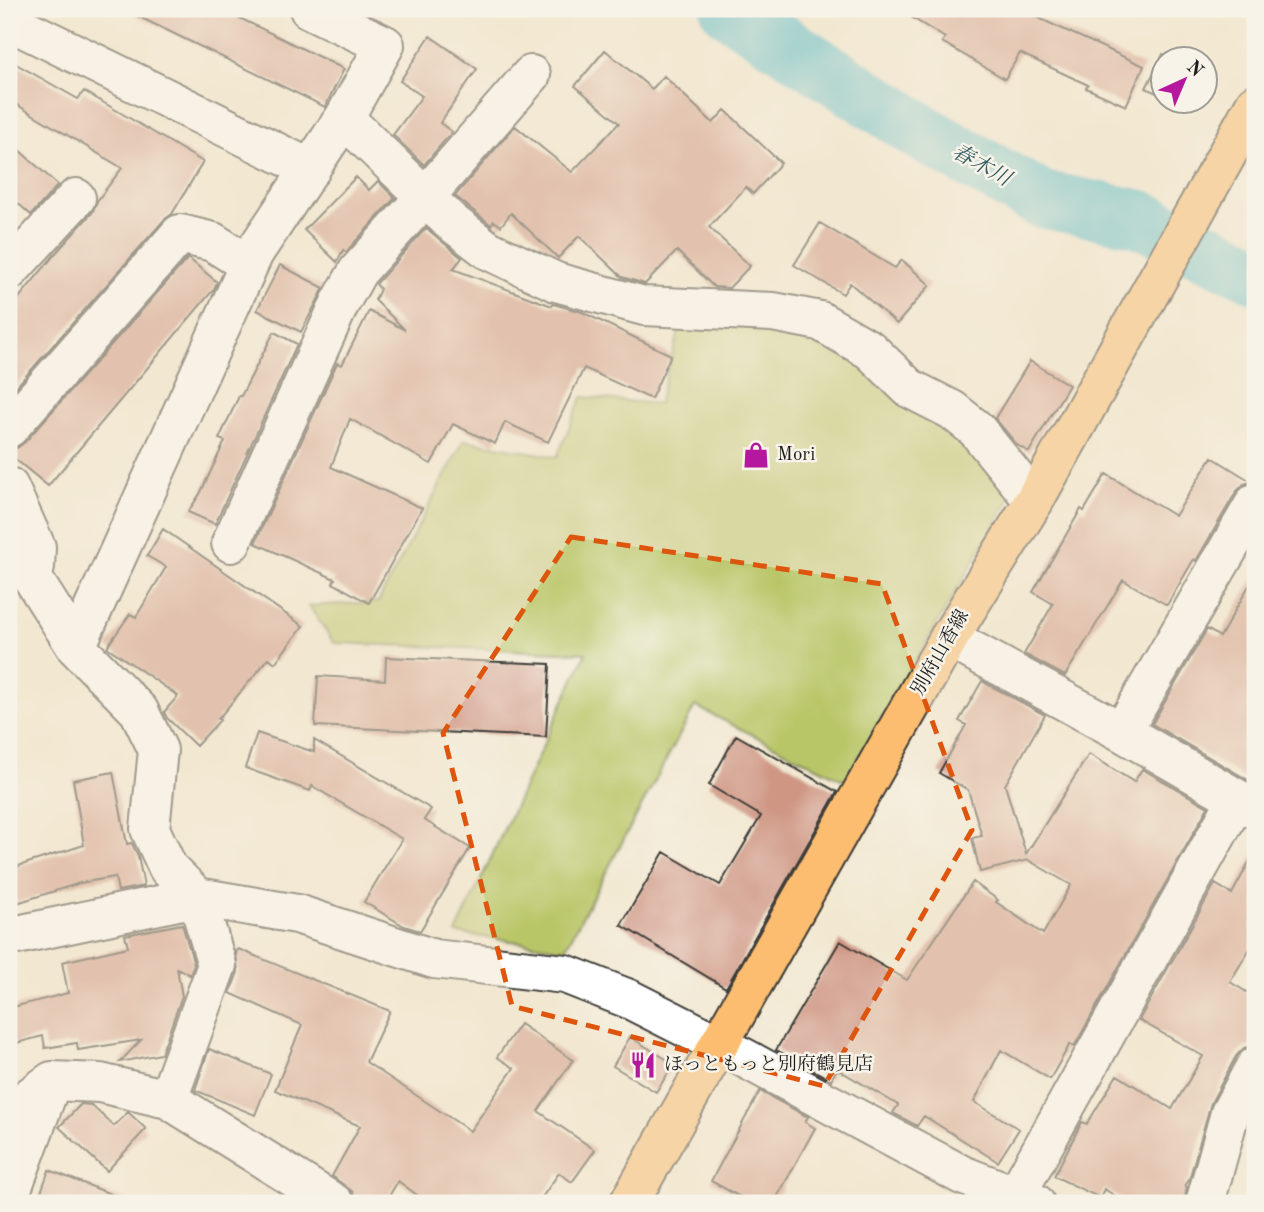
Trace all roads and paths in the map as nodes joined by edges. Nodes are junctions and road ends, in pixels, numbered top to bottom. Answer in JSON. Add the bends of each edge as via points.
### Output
{"nodes":[{"id":1,"x":309,"y":9,"type":"edge"},
{"id":2,"x":9,"y":20,"type":"edge"},
{"id":3,"x":531,"y":75,"type":"dead end"},
{"id":4,"x":1250,"y":113,"type":"edge"},
{"id":5,"x":344,"y":118,"type":"junction"},
{"id":6,"x":311,"y":169,"type":"junction"},
{"id":7,"x":425,"y":197,"type":"junction"},
{"id":8,"x":76,"y":198,"type":"dead end"},
{"id":9,"x":248,"y":264,"type":"junction"},
{"id":10,"x":9,"y":271,"type":"edge"},
{"id":11,"x":9,"y":428,"type":"edge"},
{"id":12,"x":9,"y":488,"type":"edge"},
{"id":13,"x":1034,"y":501,"type":"junction"},
{"id":14,"x":1255,"y":503,"type":"edge"},
{"id":15,"x":9,"y":541,"type":"edge"},
{"id":16,"x":231,"y":543,"type":"dead end"},
{"id":17,"x":34,"y":582,"type":"junction"},
{"id":18,"x":948,"y":638,"type":"junction"},
{"id":19,"x":76,"y":648,"type":"junction"},
{"id":20,"x":1122,"y":732,"type":"junction"},
{"id":21,"x":1246,"y":804,"type":"edge"},
{"id":22,"x":197,"y":897,"type":"junction"},
{"id":23,"x":17,"y":935,"type":"dead end"},
{"id":24,"x":720,"y":1045,"type":"junction"},
{"id":25,"x":1255,"y":1067,"type":"edge"},
{"id":26,"x":52,"y":1081,"type":"junction"},
{"id":27,"x":168,"y":1099,"type":"junction"},
{"id":28,"x":9,"y":1112,"type":"edge"},
{"id":29,"x":9,"y":1197,"type":"edge"},
{"id":30,"x":1025,"y":1200,"type":"edge"},
{"id":31,"x":334,"y":1203,"type":"edge"},
{"id":32,"x":629,"y":1203,"type":"edge"},
{"id":33,"x":1205,"y":1203,"type":"edge"}],
"edges":[{"from":1,"to":5,"type":"street","via":[[385,45]]},
{"from":2,"to":6,"type":"street"},
{"from":3,"to":7,"type":"street"},
{"from":4,"to":13,"type":"main road","name":"別府山香線"},
{"from":5,"to":6,"type":"street"},
{"from":5,"to":7,"type":"street"},
{"from":6,"to":9,"type":"street"},
{"from":7,"to":13,"type":"street","via":[[488,250],[556,282],[644,306],[788,313],[820,321],[870,350],[909,388],[976,429]]},
{"from":7,"to":16,"type":"street","via":[[358,271]]},
{"from":8,"to":10,"type":"street"},
{"from":9,"to":11,"type":"street","via":[[213,242],[180,233]]},
{"from":9,"to":19,"type":"street"},
{"from":12,"to":17,"type":"street","via":[[37,547]]},
{"from":13,"to":18,"type":"main road","name":"別府山香線"},
{"from":14,"to":20,"type":"street"},
{"from":15,"to":17,"type":"street"},
{"from":17,"to":19,"type":"street"},
{"from":18,"to":20,"type":"street"},
{"from":18,"to":24,"type":"main road","name":"別府山香線"},
{"from":19,"to":22,"type":"street","via":[[139,710],[158,750],[150,829],[168,868]]},
{"from":20,"to":21,"type":"street"},
{"from":21,"to":30,"type":"street"},
{"from":22,"to":23,"type":"street"},
{"from":22,"to":24,"type":"street","via":[[297,914],[434,959],[565,974],[629,999]]},
{"from":22,"to":27,"type":"street","via":[[217,965]]},
{"from":24,"to":30,"type":"street","via":[[962,1175]]},
{"from":24,"to":32,"type":"main road","name":"別府山香線"},
{"from":25,"to":33,"type":"street","via":[[1230,1113]]},
{"from":26,"to":27,"type":"street","via":[[100,1083]]},
{"from":26,"to":28,"type":"street"},
{"from":26,"to":29,"type":"street"},
{"from":27,"to":31,"type":"street"}]}
